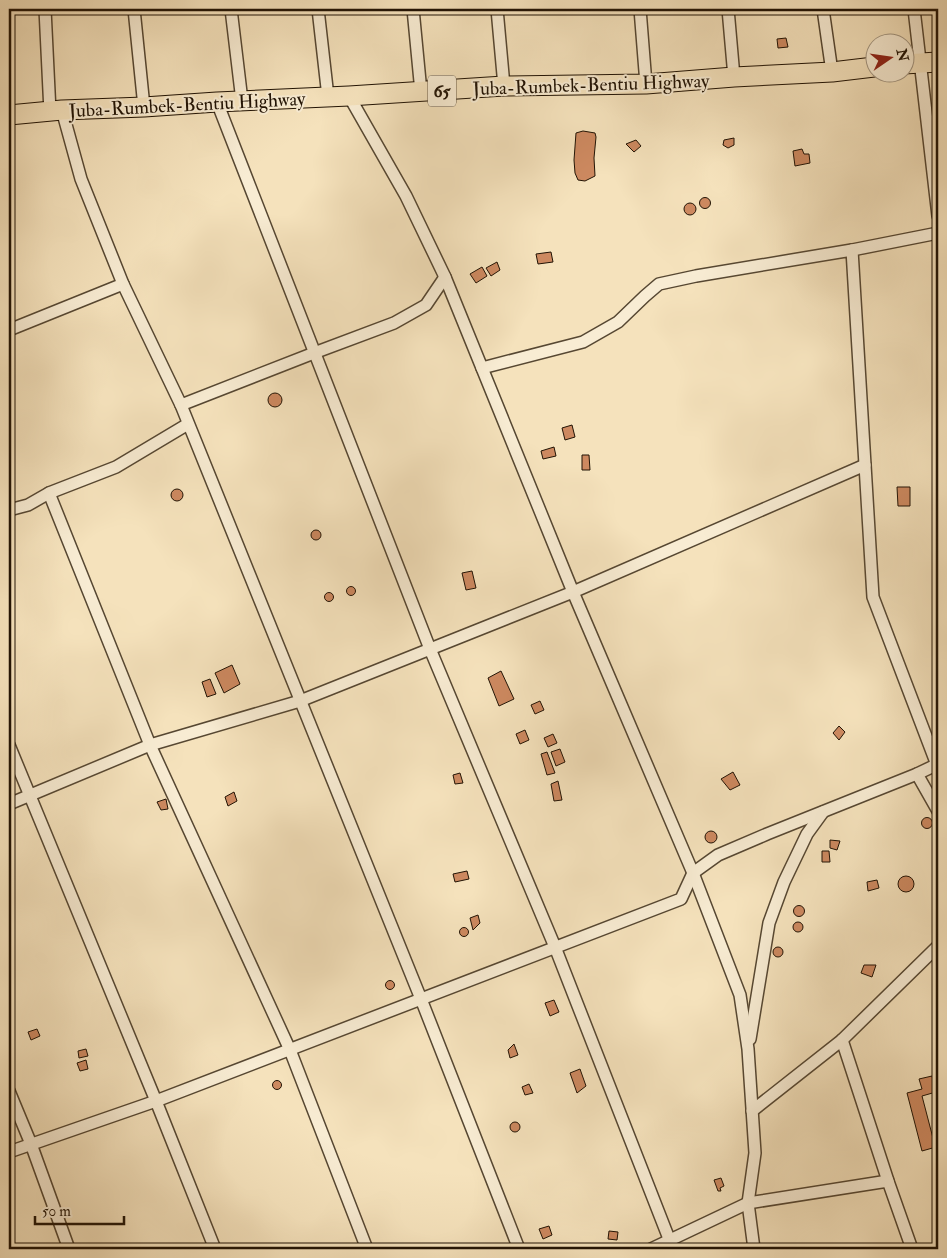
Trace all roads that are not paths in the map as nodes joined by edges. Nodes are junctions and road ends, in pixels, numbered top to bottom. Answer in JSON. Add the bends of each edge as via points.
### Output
{"nodes":[{"id":1,"x":45,"y":9,"type":"edge"},
{"id":2,"x":134,"y":9,"type":"edge"},
{"id":3,"x":231,"y":9,"type":"edge"},
{"id":4,"x":318,"y":9,"type":"edge"},
{"id":5,"x":413,"y":9,"type":"edge"},
{"id":6,"x":497,"y":9,"type":"edge"},
{"id":7,"x":640,"y":9,"type":"edge"},
{"id":8,"x":728,"y":9,"type":"edge"},
{"id":9,"x":823,"y":9,"type":"edge"},
{"id":10,"x":914,"y":9,"type":"edge"},
{"id":11,"x":921,"y":63,"type":"edge"},
{"id":12,"x":864,"y":68,"type":"edge"},
{"id":13,"x":832,"y":72,"type":"junction"},
{"id":14,"x":734,"y":77,"type":"junction"},
{"id":15,"x":646,"y":84,"type":"junction"},
{"id":16,"x":504,"y":86,"type":"junction"},
{"id":17,"x":421,"y":92,"type":"junction"},
{"id":18,"x":349,"y":96,"type":"junction"},
{"id":19,"x":328,"y":97,"type":"junction"},
{"id":20,"x":242,"y":101,"type":"junction"},
{"id":21,"x":217,"y":102,"type":"junction"},
{"id":22,"x":144,"y":107,"type":"junction"},
{"id":23,"x":56,"y":111,"type":"junction"},
{"id":24,"x":9,"y":115,"type":"edge"},
{"id":25,"x":938,"y":216,"type":"edge"},
{"id":26,"x":938,"y":233,"type":"edge"},
{"id":27,"x":852,"y":250,"type":"junction"},
{"id":28,"x":445,"y":277,"type":"junction"},
{"id":29,"x":124,"y":284,"type":"junction"},
{"id":30,"x":9,"y":330,"type":"edge"},
{"id":31,"x":314,"y":353,"type":"junction"},
{"id":32,"x":482,"y":368,"type":"junction"},
{"id":33,"x":181,"y":406,"type":"junction"},
{"id":34,"x":188,"y":424,"type":"junction"},
{"id":35,"x":865,"y":465,"type":"junction"},
{"id":36,"x":49,"y":493,"type":"junction"},
{"id":37,"x":9,"y":510,"type":"edge"},
{"id":38,"x":573,"y":592,"type":"junction"},
{"id":39,"x":430,"y":649,"type":"junction"},
{"id":40,"x":300,"y":701,"type":"junction"},
{"id":41,"x":9,"y":745,"type":"edge"},
{"id":42,"x":150,"y":745,"type":"junction"},
{"id":43,"x":938,"y":764,"type":"edge"},
{"id":44,"x":917,"y":774,"type":"junction"},
{"id":45,"x":29,"y":796,"type":"junction"},
{"id":46,"x":9,"y":804,"type":"edge"},
{"id":47,"x":824,"y":811,"type":"junction"},
{"id":48,"x":938,"y":811,"type":"edge"},
{"id":49,"x":693,"y":873,"type":"junction"},
{"id":50,"x":938,"y":946,"type":"edge"},
{"id":51,"x":555,"y":948,"type":"junction"},
{"id":52,"x":420,"y":999,"type":"junction"},
{"id":53,"x":842,"y":1040,"type":"junction"},
{"id":54,"x":748,"y":1049,"type":"junction"},
{"id":55,"x":290,"y":1050,"type":"junction"},
{"id":56,"x":9,"y":1091,"type":"edge"},
{"id":57,"x":156,"y":1102,"type":"junction"},
{"id":58,"x":752,"y":1111,"type":"junction"},
{"id":59,"x":31,"y":1144,"type":"junction"},
{"id":60,"x":9,"y":1152,"type":"edge"},
{"id":61,"x":888,"y":1181,"type":"junction"},
{"id":62,"x":748,"y":1203,"type":"junction"},
{"id":63,"x":671,"y":1245,"type":"edge"},
{"id":64,"x":68,"y":1249,"type":"edge"},
{"id":65,"x":215,"y":1249,"type":"edge"},
{"id":66,"x":367,"y":1249,"type":"edge"},
{"id":67,"x":518,"y":1249,"type":"edge"},
{"id":68,"x":651,"y":1249,"type":"edge"},
{"id":69,"x":754,"y":1249,"type":"edge"},
{"id":70,"x":912,"y":1249,"type":"edge"}],
"edges":[{"from":1,"to":23,"type":"street"},
{"from":2,"to":22,"type":"street"},
{"from":3,"to":20,"type":"street"},
{"from":4,"to":19,"type":"street"},
{"from":5,"to":17,"type":"street"},
{"from":6,"to":16,"type":"street"},
{"from":7,"to":15,"type":"street"},
{"from":8,"to":14,"type":"street"},
{"from":9,"to":13,"type":"street"},
{"from":10,"to":11,"type":"street"},
{"from":11,"to":25,"type":"street"},
{"from":12,"to":13,"type":"main road","name":"Juba-Rumbek-Bentiu Highway","number":"65"},
{"from":13,"to":14,"type":"main road","name":"Juba-Rumbek-Bentiu Highway","number":"65"},
{"from":14,"to":15,"type":"main road","name":"Juba-Rumbek-Bentiu Highway","number":"65"},
{"from":15,"to":16,"type":"main road","name":"Juba-Rumbek-Bentiu Highway","number":"65"},
{"from":16,"to":17,"type":"main road","name":"Juba-Rumbek-Bentiu Highway","number":"65"},
{"from":17,"to":18,"type":"main road","name":"Juba-Rumbek-Bentiu Highway","number":"65"},
{"from":18,"to":19,"type":"main road","name":"Juba-Rumbek-Bentiu Highway","number":"65"},
{"from":18,"to":28,"type":"street","via":[[406,196]]},
{"from":19,"to":20,"type":"main road","name":"Juba-Rumbek-Bentiu Highway","number":"65"},
{"from":20,"to":21,"type":"main road","name":"Juba-Rumbek-Bentiu Highway","number":"65"},
{"from":21,"to":22,"type":"main road","name":"Juba-Rumbek-Bentiu Highway","number":"65"},
{"from":21,"to":31,"type":"street"},
{"from":22,"to":23,"type":"main road","name":"Juba-Rumbek-Bentiu Highway","number":"65"},
{"from":23,"to":24,"type":"main road","name":"Juba-Rumbek-Bentiu Highway","number":"65"},
{"from":23,"to":29,"type":"street"},
{"from":26,"to":27,"type":"street"},
{"from":27,"to":32,"type":"street","via":[[659,284],[618,322],[583,342]]},
{"from":27,"to":35,"type":"street"},
{"from":28,"to":31,"type":"street","via":[[426,306],[394,323]]},
{"from":28,"to":32,"type":"street"},
{"from":29,"to":30,"type":"street"},
{"from":29,"to":33,"type":"street"},
{"from":31,"to":33,"type":"street"},
{"from":31,"to":39,"type":"street"},
{"from":32,"to":38,"type":"street"},
{"from":33,"to":34,"type":"street"},
{"from":34,"to":36,"type":"street","via":[[116,467]]},
{"from":34,"to":40,"type":"street"},
{"from":35,"to":38,"type":"street"},
{"from":35,"to":43,"type":"street","via":[[873,597]]},
{"from":36,"to":37,"type":"street","via":[[28,505]]},
{"from":36,"to":42,"type":"street"},
{"from":38,"to":39,"type":"street"},
{"from":38,"to":49,"type":"street"},
{"from":39,"to":40,"type":"street"},
{"from":39,"to":51,"type":"street"},
{"from":40,"to":42,"type":"street"},
{"from":40,"to":52,"type":"street"},
{"from":41,"to":45,"type":"street"},
{"from":42,"to":45,"type":"street"},
{"from":42,"to":55,"type":"street"},
{"from":43,"to":44,"type":"street"},
{"from":44,"to":47,"type":"street"},
{"from":44,"to":48,"type":"street"},
{"from":45,"to":46,"type":"street"},
{"from":45,"to":57,"type":"street"},
{"from":47,"to":49,"type":"street","via":[[718,855]]},
{"from":47,"to":54,"type":"street","via":[[807,834],[769,923]]},
{"from":49,"to":51,"type":"street","via":[[681,898]]},
{"from":49,"to":54,"type":"street","via":[[740,995]]},
{"from":50,"to":53,"type":"street"},
{"from":51,"to":52,"type":"street"},
{"from":51,"to":63,"type":"street"},
{"from":52,"to":55,"type":"street"},
{"from":52,"to":67,"type":"street"},
{"from":53,"to":58,"type":"street"},
{"from":53,"to":61,"type":"street"},
{"from":54,"to":58,"type":"street"},
{"from":55,"to":57,"type":"street"},
{"from":55,"to":66,"type":"street"},
{"from":56,"to":59,"type":"street"},
{"from":57,"to":59,"type":"street"},
{"from":57,"to":65,"type":"street"},
{"from":58,"to":62,"type":"street","via":[[755,1153]]},
{"from":59,"to":60,"type":"street"},
{"from":59,"to":64,"type":"street"},
{"from":61,"to":62,"type":"street"},
{"from":61,"to":70,"type":"street"},
{"from":62,"to":63,"type":"street"},
{"from":62,"to":69,"type":"street"},
{"from":63,"to":68,"type":"street"}]}
